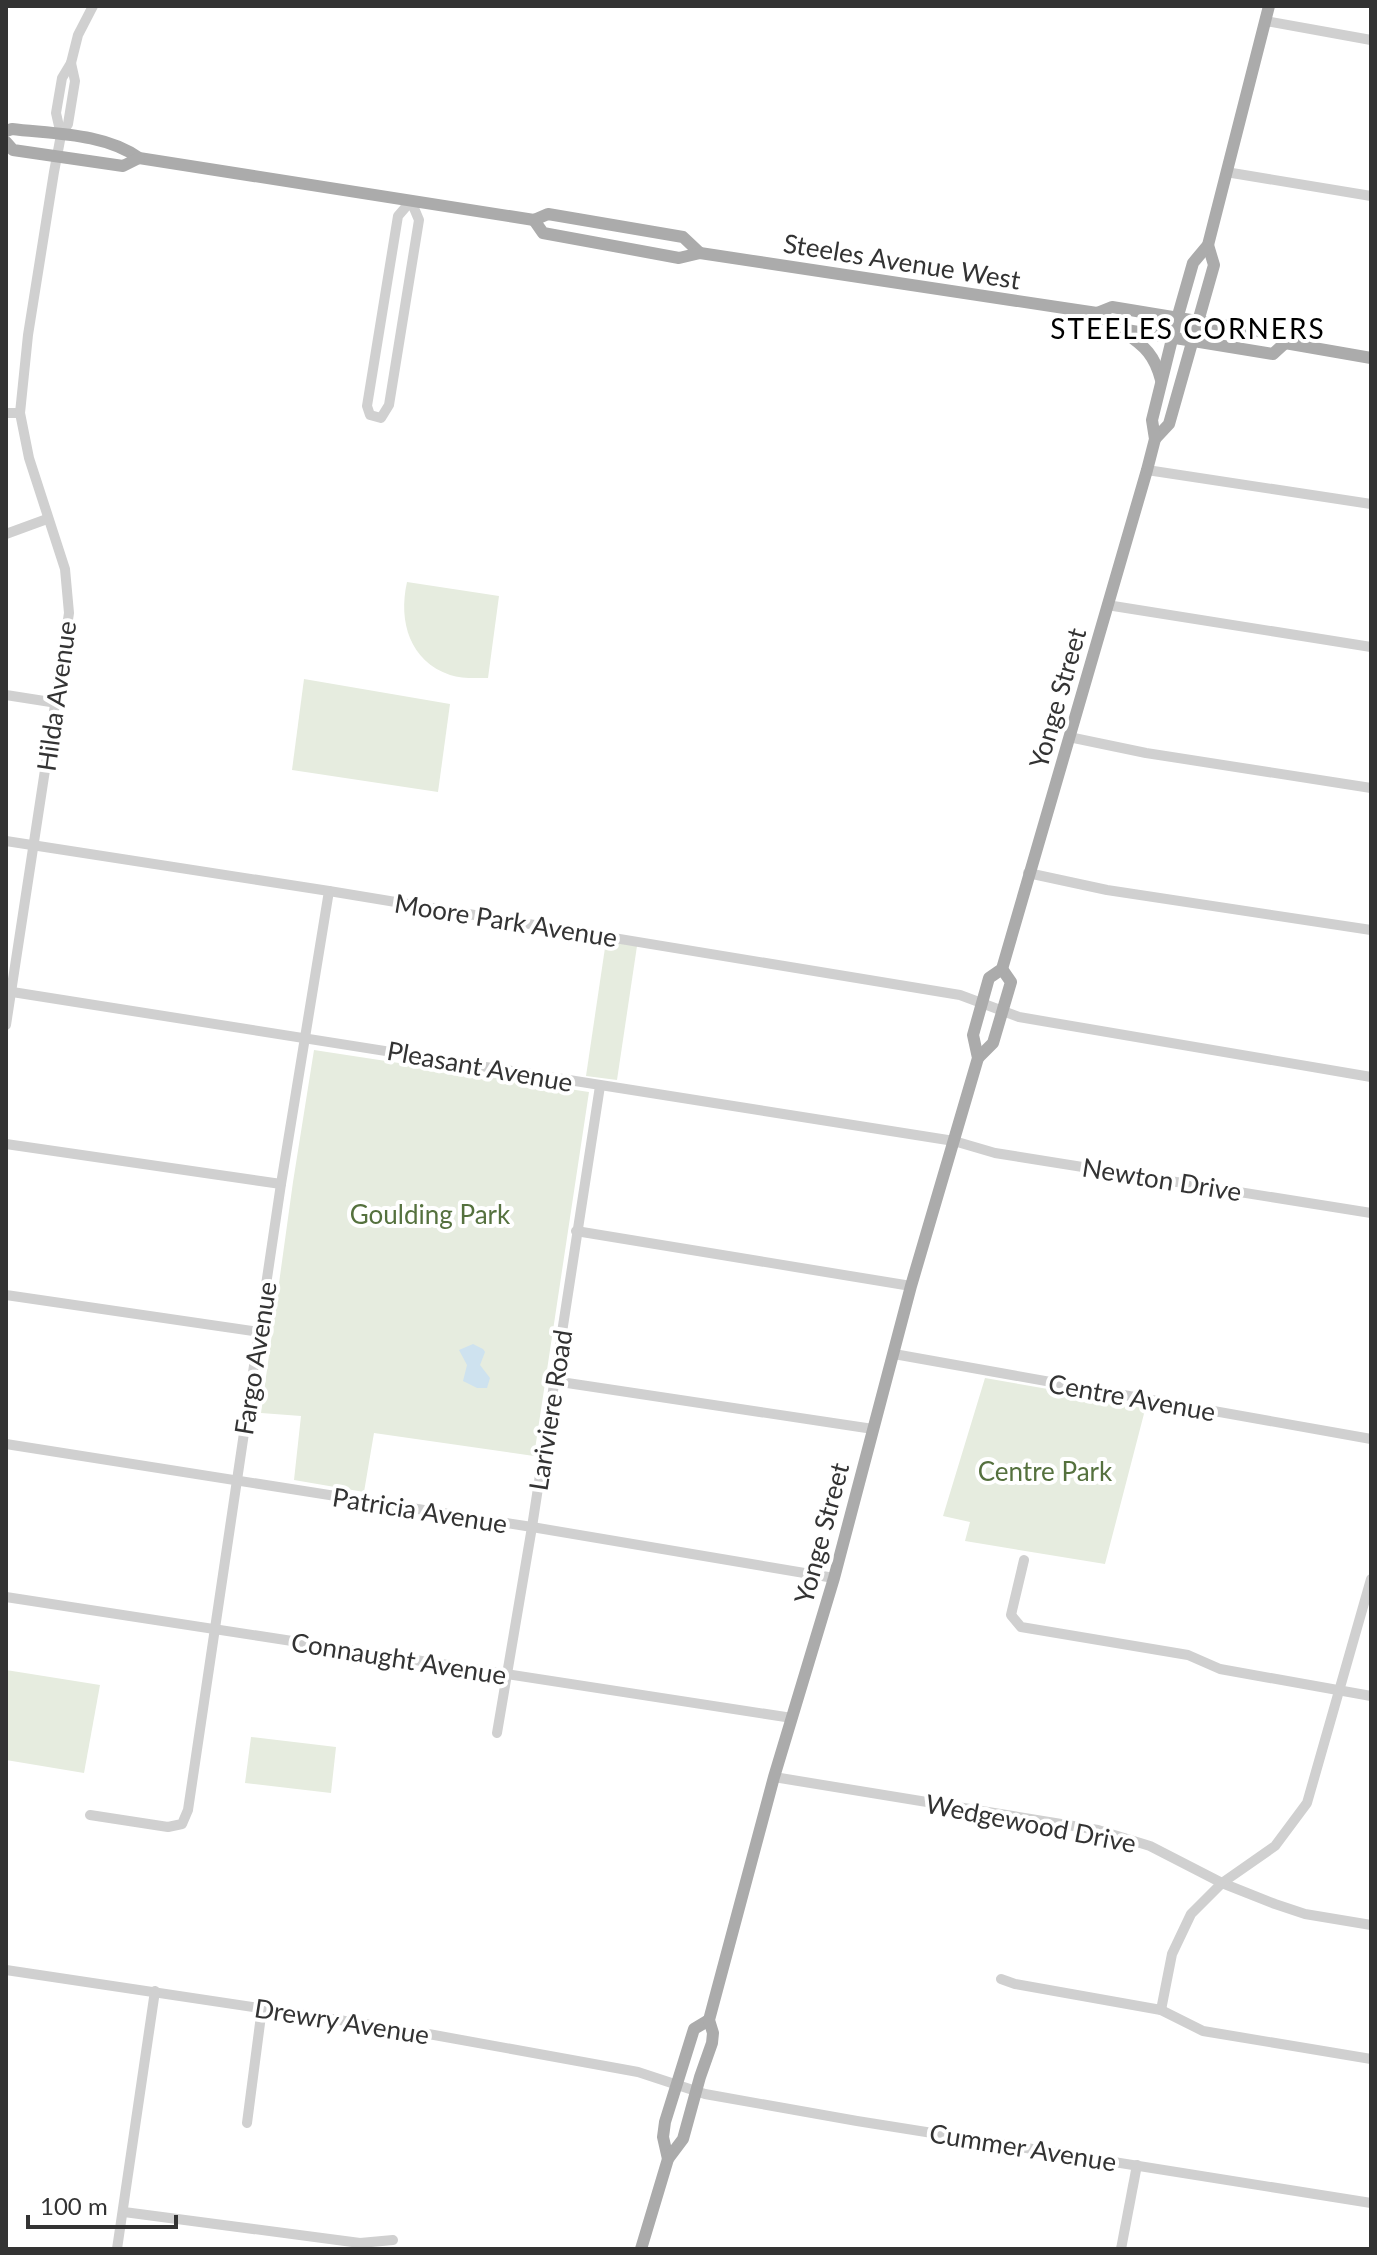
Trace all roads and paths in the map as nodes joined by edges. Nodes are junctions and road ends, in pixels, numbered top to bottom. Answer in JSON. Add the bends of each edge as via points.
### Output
{"nodes":[{"id":1,"x":93,"y":6,"type":"edge"},
{"id":2,"x":1269,"y":6,"type":"edge"},
{"id":3,"x":1266,"y":21,"type":"junction"},
{"id":4,"x":1371,"y":40,"type":"edge"},
{"id":5,"x":6,"y":131,"type":"edge"},
{"id":6,"x":61,"y":135,"type":"junction"},
{"id":7,"x":6,"y":142,"type":"edge"},
{"id":8,"x":57,"y":158,"type":"junction"},
{"id":9,"x":139,"y":158,"type":"junction"},
{"id":10,"x":1226,"y":172,"type":"junction"},
{"id":11,"x":1371,"y":196,"type":"edge"},
{"id":12,"x":411,"y":201,"type":"junction"},
{"id":13,"x":534,"y":220,"type":"junction"},
{"id":14,"x":602,"y":225,"type":"junction"},
{"id":15,"x":600,"y":243,"type":"junction"},
{"id":16,"x":1208,"y":245,"type":"junction"},
{"id":17,"x":700,"y":253,"type":"junction"},
{"id":18,"x":1097,"y":313,"type":"junction"},
{"id":19,"x":1177,"y":319,"type":"junction"},
{"id":20,"x":1197,"y":322,"type":"junction"},
{"id":21,"x":1119,"y":329,"type":"junction"},
{"id":22,"x":1173,"y":337,"type":"junction"},
{"id":23,"x":1192,"y":339,"type":"junction"},
{"id":24,"x":1285,"y":343,"type":"junction"},
{"id":25,"x":1371,"y":358,"type":"edge"},
{"id":26,"x":1161,"y":383,"type":"junction"},
{"id":27,"x":370,"y":387,"type":"junction"},
{"id":28,"x":391,"y":391,"type":"junction"},
{"id":29,"x":6,"y":413,"type":"edge"},
{"id":30,"x":20,"y":413,"type":"junction"},
{"id":31,"x":1155,"y":439,"type":"junction"},
{"id":32,"x":1147,"y":470,"type":"junction"},
{"id":33,"x":1371,"y":504,"type":"edge"},
{"id":34,"x":47,"y":519,"type":"junction"},
{"id":35,"x":6,"y":534,"type":"edge"},
{"id":36,"x":1107,"y":605,"type":"junction"},
{"id":37,"x":1371,"y":647,"type":"edge"},
{"id":38,"x":6,"y":695,"type":"edge"},
{"id":39,"x":57,"y":703,"type":"junction"},
{"id":40,"x":1069,"y":737,"type":"junction"},
{"id":41,"x":1371,"y":788,"type":"edge"},
{"id":42,"x":6,"y":841,"type":"edge"},
{"id":43,"x":33,"y":845,"type":"junction"},
{"id":44,"x":1028,"y":873,"type":"junction"},
{"id":45,"x":329,"y":891,"type":"junction"},
{"id":46,"x":1371,"y":930,"type":"edge"},
{"id":47,"x":1002,"y":969,"type":"junction"},
{"id":48,"x":9,"y":991,"type":"edge"},
{"id":49,"x":982,"y":1005,"type":"junction"},
{"id":50,"x":1002,"y":1012,"type":"junction"},
{"id":51,"x":6,"y":1025,"type":"edge"},
{"id":52,"x":306,"y":1037,"type":"junction"},
{"id":53,"x":978,"y":1058,"type":"junction"},
{"id":54,"x":1371,"y":1077,"type":"edge"},
{"id":55,"x":600,"y":1086,"type":"junction"},
{"id":56,"x":954,"y":1141,"type":"junction"},
{"id":57,"x":6,"y":1144,"type":"edge"},
{"id":58,"x":281,"y":1184,"type":"junction"},
{"id":59,"x":1371,"y":1213,"type":"edge"},
{"id":60,"x":576,"y":1231,"type":"junction"},
{"id":61,"x":911,"y":1286,"type":"junction"},
{"id":62,"x":6,"y":1295,"type":"edge"},
{"id":63,"x":259,"y":1332,"type":"junction"},
{"id":64,"x":894,"y":1354,"type":"junction"},
{"id":65,"x":554,"y":1381,"type":"junction"},
{"id":66,"x":873,"y":1429,"type":"junction"},
{"id":67,"x":1371,"y":1439,"type":"edge"},
{"id":68,"x":6,"y":1444,"type":"edge"},
{"id":69,"x":237,"y":1480,"type":"junction"},
{"id":70,"x":532,"y":1527,"type":"junction"},
{"id":71,"x":1024,"y":1560,"type":"dead end"},
{"id":72,"x":834,"y":1578,"type":"junction"},
{"id":73,"x":1371,"y":1579,"type":"edge"},
{"id":74,"x":6,"y":1597,"type":"edge"},
{"id":75,"x":216,"y":1629,"type":"junction"},
{"id":76,"x":507,"y":1675,"type":"junction"},
{"id":77,"x":1340,"y":1691,"type":"junction"},
{"id":78,"x":1371,"y":1696,"type":"edge"},
{"id":79,"x":792,"y":1718,"type":"junction"},
{"id":80,"x":497,"y":1733,"type":"dead end"},
{"id":81,"x":774,"y":1777,"type":"junction"},
{"id":82,"x":90,"y":1815,"type":"dead end"},
{"id":83,"x":1222,"y":1883,"type":"junction"},
{"id":84,"x":1371,"y":1925,"type":"edge"},
{"id":85,"x":6,"y":1970,"type":"edge"},
{"id":86,"x":1001,"y":1979,"type":"dead end"},
{"id":87,"x":155,"y":1991,"type":"junction"},
{"id":88,"x":262,"y":2008,"type":"junction"},
{"id":89,"x":1161,"y":2010,"type":"junction"},
{"id":90,"x":709,"y":2020,"type":"junction"},
{"id":91,"x":1371,"y":2059,"type":"edge"},
{"id":92,"x":676,"y":2085,"type":"junction"},
{"id":93,"x":696,"y":2091,"type":"junction"},
{"id":94,"x":247,"y":2123,"type":"dead end"},
{"id":95,"x":668,"y":2159,"type":"junction"},
{"id":96,"x":1137,"y":2165,"type":"junction"},
{"id":97,"x":1371,"y":2203,"type":"edge"},
{"id":98,"x":124,"y":2212,"type":"junction"},
{"id":99,"x":393,"y":2240,"type":"dead end"},
{"id":100,"x":117,"y":2249,"type":"edge"},
{"id":101,"x":641,"y":2249,"type":"edge"},
{"id":102,"x":1121,"y":2249,"type":"edge"}],
"edges":[{"from":1,"to":6,"type":"street","name":"Hilda Avenue","via":[[62,78],[56,113]]},
{"from":2,"to":3,"type":"main road","name":"Yonge Street"},
{"from":3,"to":4,"type":"street"},
{"from":3,"to":10,"type":"main road","name":"Yonge Street"},
{"from":5,"to":6,"type":"main road","name":"Steeles Avenue West"},
{"from":6,"to":8,"type":"street","name":"Hilda Avenue"},
{"from":6,"to":9,"type":"main road","name":"Steeles Avenue West","via":[[121,145]]},
{"from":7,"to":8,"type":"main road","name":"Steeles Avenue West","via":[[13,150]]},
{"from":8,"to":9,"type":"main road","name":"Steeles Avenue West","via":[[123,166]]},
{"from":8,"to":30,"type":"street","name":"Hilda Avenue"},
{"from":9,"to":12,"type":"main road","name":"Steeles Avenue West"},
{"from":10,"to":11,"type":"street"},
{"from":10,"to":16,"type":"main road","name":"Yonge Street"},
{"from":12,"to":13,"type":"main road","name":"Steeles Avenue West"},
{"from":12,"to":27,"type":"street","via":[[398,216]]},
{"from":12,"to":28,"type":"street","via":[[419,220]]},
{"from":13,"to":14,"type":"main road","name":"Steeles Avenue West","via":[[548,214]]},
{"from":13,"to":15,"type":"main road","name":"Steeles Avenue West","via":[[543,233]]},
{"from":14,"to":15,"type":"main road"},
{"from":14,"to":17,"type":"main road","name":"Steeles Avenue West","via":[[683,237]]},
{"from":15,"to":17,"type":"main road","name":"Steeles Avenue West","via":[[679,258]]},
{"from":16,"to":19,"type":"main road","name":"Yonge Street","via":[[1193,263]]},
{"from":16,"to":20,"type":"main road","name":"Yonge Street","via":[[1214,265]]},
{"from":17,"to":18,"type":"main road","name":"Steeles Avenue West"},
{"from":18,"to":19,"type":"main road","name":"Steeles Avenue West","via":[[1112,307]]},
{"from":18,"to":21,"type":"main road","name":"Steeles Avenue West","via":[[1108,327]]},
{"from":19,"to":20,"type":"main road","name":"Steeles Avenue West"},
{"from":19,"to":22,"type":"main road","name":"Yonge Street"},
{"from":20,"to":23,"type":"main road","name":"Yonge Street"},
{"from":20,"to":24,"type":"main road","name":"Steeles Avenue West","via":[[1276,334]]},
{"from":21,"to":22,"type":"main road","name":"Steeles Avenue West"},
{"from":21,"to":26,"type":"main road","via":[[1152,355]]},
{"from":22,"to":23,"type":"main road","name":"Steeles Avenue West"},
{"from":22,"to":26,"type":"main road","name":"Yonge Street"},
{"from":23,"to":24,"type":"main road","name":"Steeles Avenue West","via":[[1273,354]]},
{"from":23,"to":31,"type":"main road","name":"Yonge Street","via":[[1169,424]]},
{"from":24,"to":25,"type":"main road"},
{"from":26,"to":31,"type":"main road","name":"Yonge Street","via":[[1152,420]]},
{"from":27,"to":28,"type":"street"},
{"from":27,"to":28,"type":"street","via":[[370,415],[381,418]]},
{"from":29,"to":30,"type":"street"},
{"from":30,"to":34,"type":"street","name":"Hilda Avenue"},
{"from":31,"to":32,"type":"main road","name":"Yonge Street"},
{"from":32,"to":33,"type":"street"},
{"from":32,"to":36,"type":"main road","name":"Yonge Street"},
{"from":34,"to":35,"type":"street"},
{"from":34,"to":39,"type":"street","name":"Hilda Avenue","via":[[65,569],[69,613]]},
{"from":36,"to":37,"type":"street"},
{"from":36,"to":40,"type":"main road","name":"Yonge Street"},
{"from":38,"to":39,"type":"street"},
{"from":39,"to":43,"type":"street","name":"Hilda Avenue"},
{"from":40,"to":41,"type":"street"},
{"from":40,"to":44,"type":"main road","name":"Yonge Street"},
{"from":42,"to":43,"type":"street","name":"Moore Park Avenue"},
{"from":43,"to":45,"type":"street","name":"Moore Park Avenue"},
{"from":43,"to":48,"type":"street","name":"Hilda Avenue"},
{"from":44,"to":46,"type":"street"},
{"from":44,"to":47,"type":"main road","name":"Yonge Street"},
{"from":45,"to":49,"type":"street","name":"Moore Park Avenue","via":[[960,995]]},
{"from":45,"to":52,"type":"street","name":"Fargo Avenue"},
{"from":47,"to":49,"type":"main road","name":"Yonge Street","via":[[989,978]]},
{"from":47,"to":50,"type":"main road","name":"Yonge Street","via":[[1011,982]]},
{"from":48,"to":51,"type":"street","name":"Hilda Avenue"},
{"from":48,"to":52,"type":"street","name":"Pleasant Avenue"},
{"from":49,"to":50,"type":"street","name":"Moore Park Avenue"},
{"from":49,"to":53,"type":"main road","name":"Yonge Street","via":[[973,1035]]},
{"from":50,"to":53,"type":"main road","name":"Yonge Street","via":[[993,1043]]},
{"from":50,"to":54,"type":"street","name":"Moore Park Avenue"},
{"from":52,"to":55,"type":"street","name":"Pleasant Avenue"},
{"from":52,"to":58,"type":"street","name":"Fargo Avenue"},
{"from":53,"to":56,"type":"main road","name":"Yonge Street"},
{"from":55,"to":56,"type":"street","name":"Pleasant Avenue"},
{"from":55,"to":60,"type":"street","name":"Lariviere Road"},
{"from":56,"to":59,"type":"street","name":"Newton Drive","via":[[978,1150]]},
{"from":56,"to":61,"type":"main road","name":"Yonge Street"},
{"from":57,"to":58,"type":"street"},
{"from":58,"to":63,"type":"street","name":"Fargo Avenue"},
{"from":60,"to":61,"type":"street"},
{"from":60,"to":65,"type":"street","name":"Lariviere Road"},
{"from":61,"to":64,"type":"main road","name":"Yonge Street"},
{"from":62,"to":63,"type":"street"},
{"from":63,"to":69,"type":"street","name":"Fargo Avenue"},
{"from":64,"to":66,"type":"main road","name":"Yonge Street"},
{"from":64,"to":67,"type":"street","name":"Centre Avenue"},
{"from":65,"to":66,"type":"street"},
{"from":65,"to":70,"type":"street","name":"Lariviere Road"},
{"from":66,"to":72,"type":"main road","name":"Yonge Street"},
{"from":68,"to":69,"type":"street","name":"Patricia Avenue"},
{"from":69,"to":70,"type":"street","name":"Patricia Avenue"},
{"from":69,"to":75,"type":"street","name":"Fargo Avenue"},
{"from":70,"to":72,"type":"street","name":"Patricia Avenue"},
{"from":70,"to":76,"type":"street","name":"Lariviere Road"},
{"from":71,"to":77,"type":"street","via":[[1011,1615],[1021,1627],[1188,1655],[1220,1669]]},
{"from":72,"to":79,"type":"main road","name":"Yonge Street"},
{"from":73,"to":77,"type":"street"},
{"from":74,"to":75,"type":"street","name":"Connaught Avenue"},
{"from":75,"to":76,"type":"street","name":"Connaught Avenue"},
{"from":75,"to":82,"type":"street","name":"Fargo Avenue","via":[[182,1824],[168,1827]]},
{"from":76,"to":79,"type":"street","name":"Connaught Avenue"},
{"from":76,"to":80,"type":"street","name":"Lariviere Road"},
{"from":77,"to":78,"type":"street"},
{"from":77,"to":83,"type":"street","via":[[1307,1803],[1275,1846]]},
{"from":79,"to":81,"type":"main road","name":"Yonge Street"},
{"from":81,"to":83,"type":"street","name":"Wedgewood Drive","via":[[1098,1830],[1150,1846]]},
{"from":81,"to":90,"type":"main road","name":"Yonge Street"},
{"from":83,"to":84,"type":"street","name":"Wedgewood Drive","via":[[1305,1914]]},
{"from":83,"to":89,"type":"street","via":[[1191,1914],[1172,1954]]},
{"from":85,"to":87,"type":"street","name":"Drewry Avenue"},
{"from":86,"to":89,"type":"street"},
{"from":87,"to":88,"type":"street","name":"Drewry Avenue"},
{"from":87,"to":98,"type":"street"},
{"from":88,"to":92,"type":"street","name":"Drewry Avenue","via":[[638,2072]]},
{"from":88,"to":94,"type":"street"},
{"from":89,"to":91,"type":"street","via":[[1203,2031]]},
{"from":90,"to":92,"type":"main road","name":"Yonge Street","via":[[694,2029]]},
{"from":90,"to":93,"type":"main road","name":"Yonge Street","via":[[712,2043]]},
{"from":92,"to":93,"type":"street","name":"Cummer Avenue"},
{"from":92,"to":95,"type":"main road","name":"Yonge Street","via":[[663,2137]]},
{"from":93,"to":95,"type":"main road","name":"Yonge Street","via":[[683,2139]]},
{"from":93,"to":96,"type":"street","name":"Cummer Avenue"},
{"from":95,"to":101,"type":"main road","name":"Yonge Street"},
{"from":96,"to":97,"type":"street","name":"Cummer Avenue"},
{"from":96,"to":102,"type":"street"},
{"from":98,"to":99,"type":"street","via":[[360,2243]]},
{"from":98,"to":100,"type":"street"}]}
